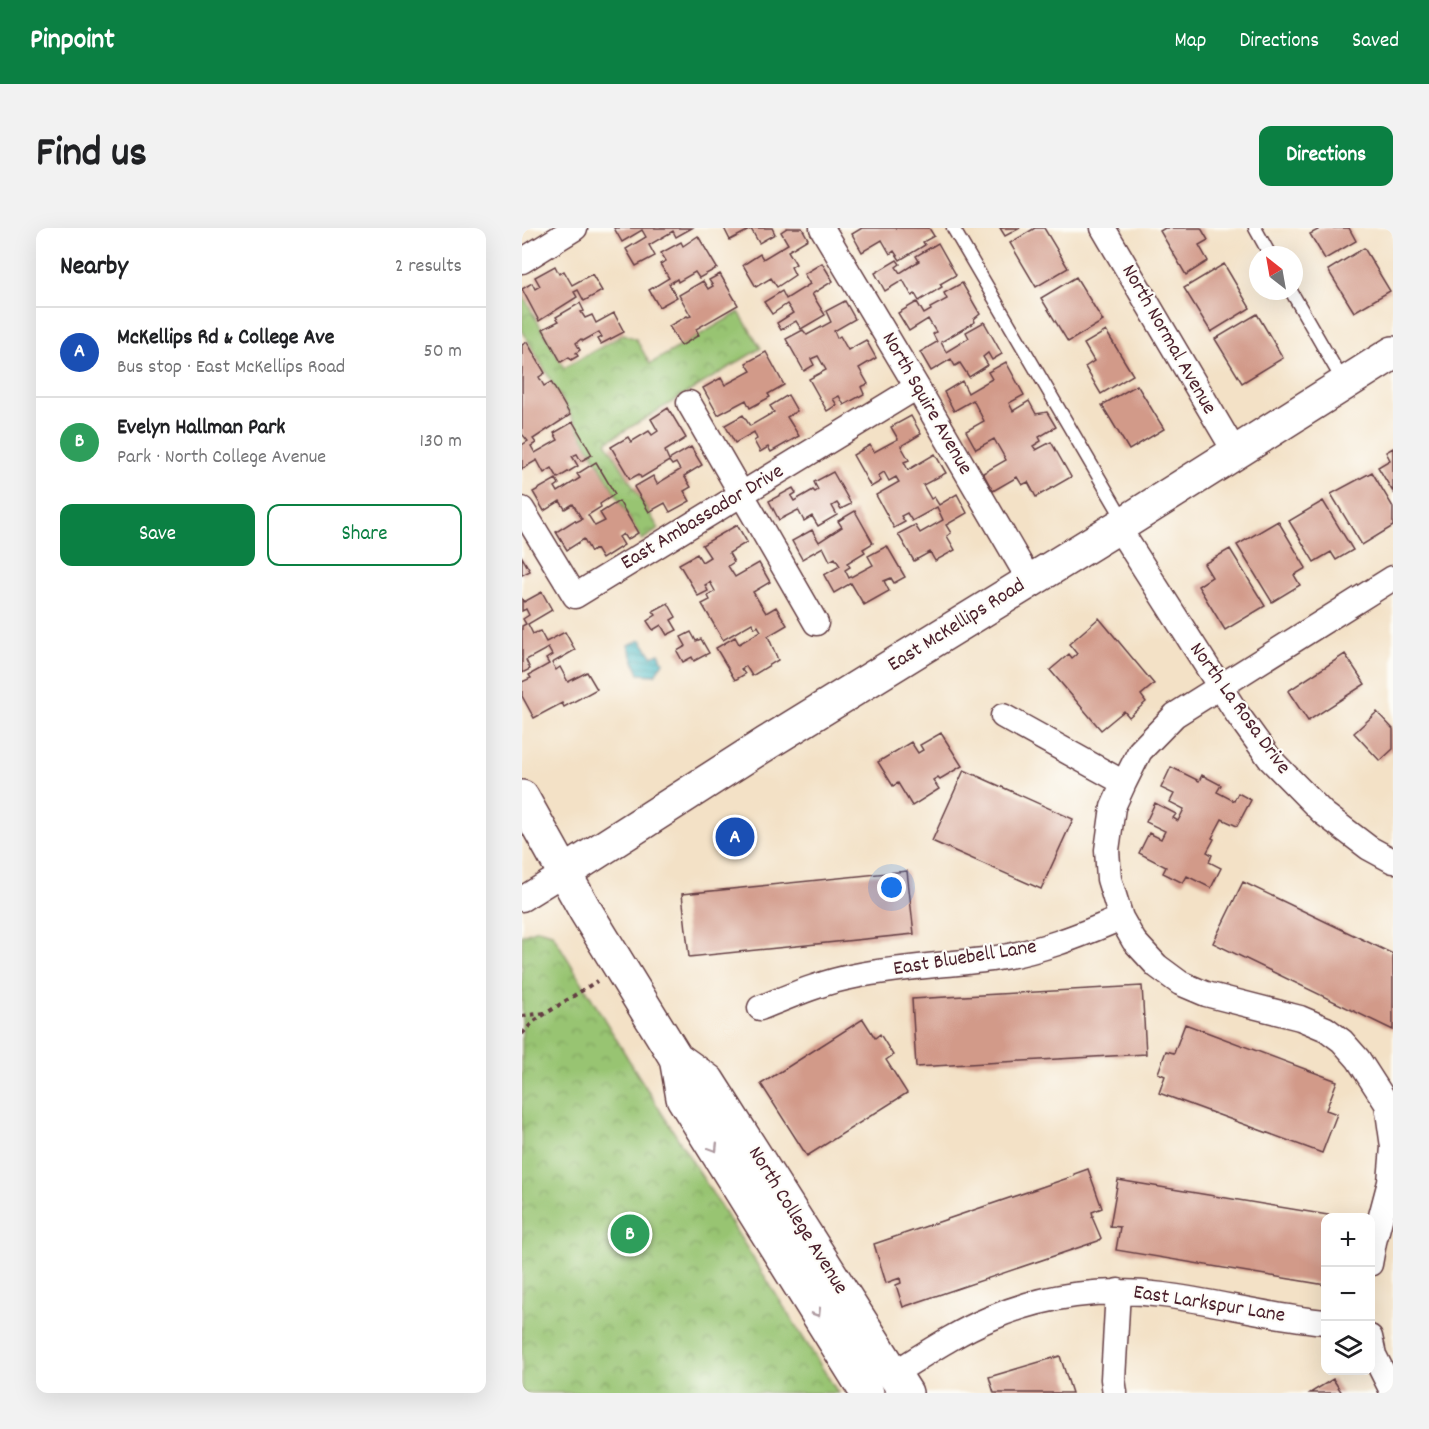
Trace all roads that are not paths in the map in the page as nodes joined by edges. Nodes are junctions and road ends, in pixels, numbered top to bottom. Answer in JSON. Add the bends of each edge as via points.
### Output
{"nodes":[{"id":1,"x":575,"y":228,"type":"edge"},
{"id":2,"x":822,"y":228,"type":"edge"},
{"id":3,"x":953,"y":228,"type":"edge"},
{"id":4,"x":1103,"y":228,"type":"edge"},
{"id":5,"x":1255,"y":228,"type":"edge"},
{"id":6,"x":1265,"y":246,"type":"edge"},
{"id":7,"x":522,"y":261,"type":"edge"},
{"id":8,"x":1296,"y":300,"type":"edge"},
{"id":9,"x":1393,"y":353,"type":"edge"},
{"id":10,"x":1345,"y":384,"type":"junction"},
{"id":11,"x":917,"y":387,"type":"junction"},
{"id":12,"x":689,"y":403,"type":"dead end"},
{"id":13,"x":1234,"y":452,"type":"junction"},
{"id":14,"x":742,"y":494,"type":"junction"},
{"id":15,"x":522,"y":509,"type":"edge"},
{"id":16,"x":1121,"y":525,"type":"junction"},
{"id":17,"x":1393,"y":578,"type":"edge"},
{"id":18,"x":1030,"y":581,"type":"junction"},
{"id":19,"x":816,"y":623,"type":"dead end"},
{"id":20,"x":1220,"y":687,"type":"junction"},
{"id":21,"x":1004,"y":716,"type":"dead end"},
{"id":22,"x":1124,"y":783,"type":"junction"},
{"id":23,"x":522,"y":797,"type":"edge"},
{"id":24,"x":1393,"y":861,"type":"edge"},
{"id":25,"x":564,"y":873,"type":"junction"},
{"id":26,"x":522,"y":899,"type":"edge"},
{"id":27,"x":1121,"y":918,"type":"junction"},
{"id":28,"x":760,"y":1008,"type":"dead end"},
{"id":29,"x":676,"y":1058,"type":"junction"},
{"id":30,"x":1390,"y":1103,"type":"edge"},
{"id":31,"x":1375,"y":1247,"type":"edge"},
{"id":32,"x":1118,"y":1291,"type":"junction"},
{"id":33,"x":1321,"y":1321,"type":"edge"},
{"id":34,"x":1375,"y":1357,"type":"edge"},
{"id":35,"x":900,"y":1383,"type":"edge"},
{"id":36,"x":867,"y":1393,"type":"edge"},
{"id":37,"x":1115,"y":1393,"type":"edge"},
{"id":38,"x":1393,"y":1393,"type":"edge"}],
"edges":[{"from":1,"to":7,"type":"street"},
{"from":2,"to":11,"type":"street","name":"North Squire Avenue"},
{"from":3,"to":16,"type":"lane"},
{"from":4,"to":13,"type":"street","name":"North Normal Avenue"},
{"from":5,"to":6,"type":"lane"},
{"from":8,"to":10,"type":"lane"},
{"from":9,"to":10,"type":"street","name":"East McKellips Road"},
{"from":10,"to":13,"type":"street","name":"East McKellips Road"},
{"from":11,"to":14,"type":"street","name":"East Ambassador Drive"},
{"from":11,"to":18,"type":"street","name":"North Squire Avenue"},
{"from":12,"to":14,"type":"street"},
{"from":13,"to":16,"type":"street","name":"East McKellips Road"},
{"from":14,"to":15,"type":"street","name":"East Ambassador Drive","via":[[575,596]]},
{"from":14,"to":19,"type":"street"},
{"from":16,"to":18,"type":"street","name":"East McKellips Road"},
{"from":16,"to":20,"type":"street","name":"North La Rosa Drive","via":[[1150,582]]},
{"from":17,"to":20,"type":"street"},
{"from":18,"to":25,"type":"street","name":"East McKellips Road"},
{"from":20,"to":22,"type":"street","via":[[1175,715],[1157,732],[1140,751]]},
{"from":20,"to":24,"type":"street","name":"North La Rosa Drive","via":[[1289,780],[1323,813]]},
{"from":21,"to":22,"type":"street"},
{"from":22,"to":27,"type":"street","via":[[1113,807],[1107,850],[1109,879]]},
{"from":23,"to":25,"type":"street","name":"North College Avenue"},
{"from":25,"to":26,"type":"street","name":"East McKellips Road"},
{"from":25,"to":29,"type":"street","name":"North College Avenue"},
{"from":27,"to":28,"type":"street","name":"East Bluebell Lane","via":[[1039,949],[992,959],[852,976]]},
{"from":27,"to":30,"type":"street","via":[[1134,941],[1180,983],[1326,1029],[1358,1059]]},
{"from":29,"to":35,"type":"street","name":"North College Avenue","via":[[708,1081]]},
{"from":29,"to":36,"type":"street","name":"North College Avenue","one_way":true,"via":[[683,1098]]},
{"from":30,"to":31,"type":"street","via":[[1390,1182]]},
{"from":32,"to":33,"type":"street","name":"East Larkspur Lane","via":[[1162,1294]]},
{"from":32,"to":35,"type":"street","name":"East Larkspur Lane","via":[[1086,1293],[1023,1306],[989,1318]]},
{"from":32,"to":37,"type":"street"},
{"from":34,"to":38,"type":"street"}]}
